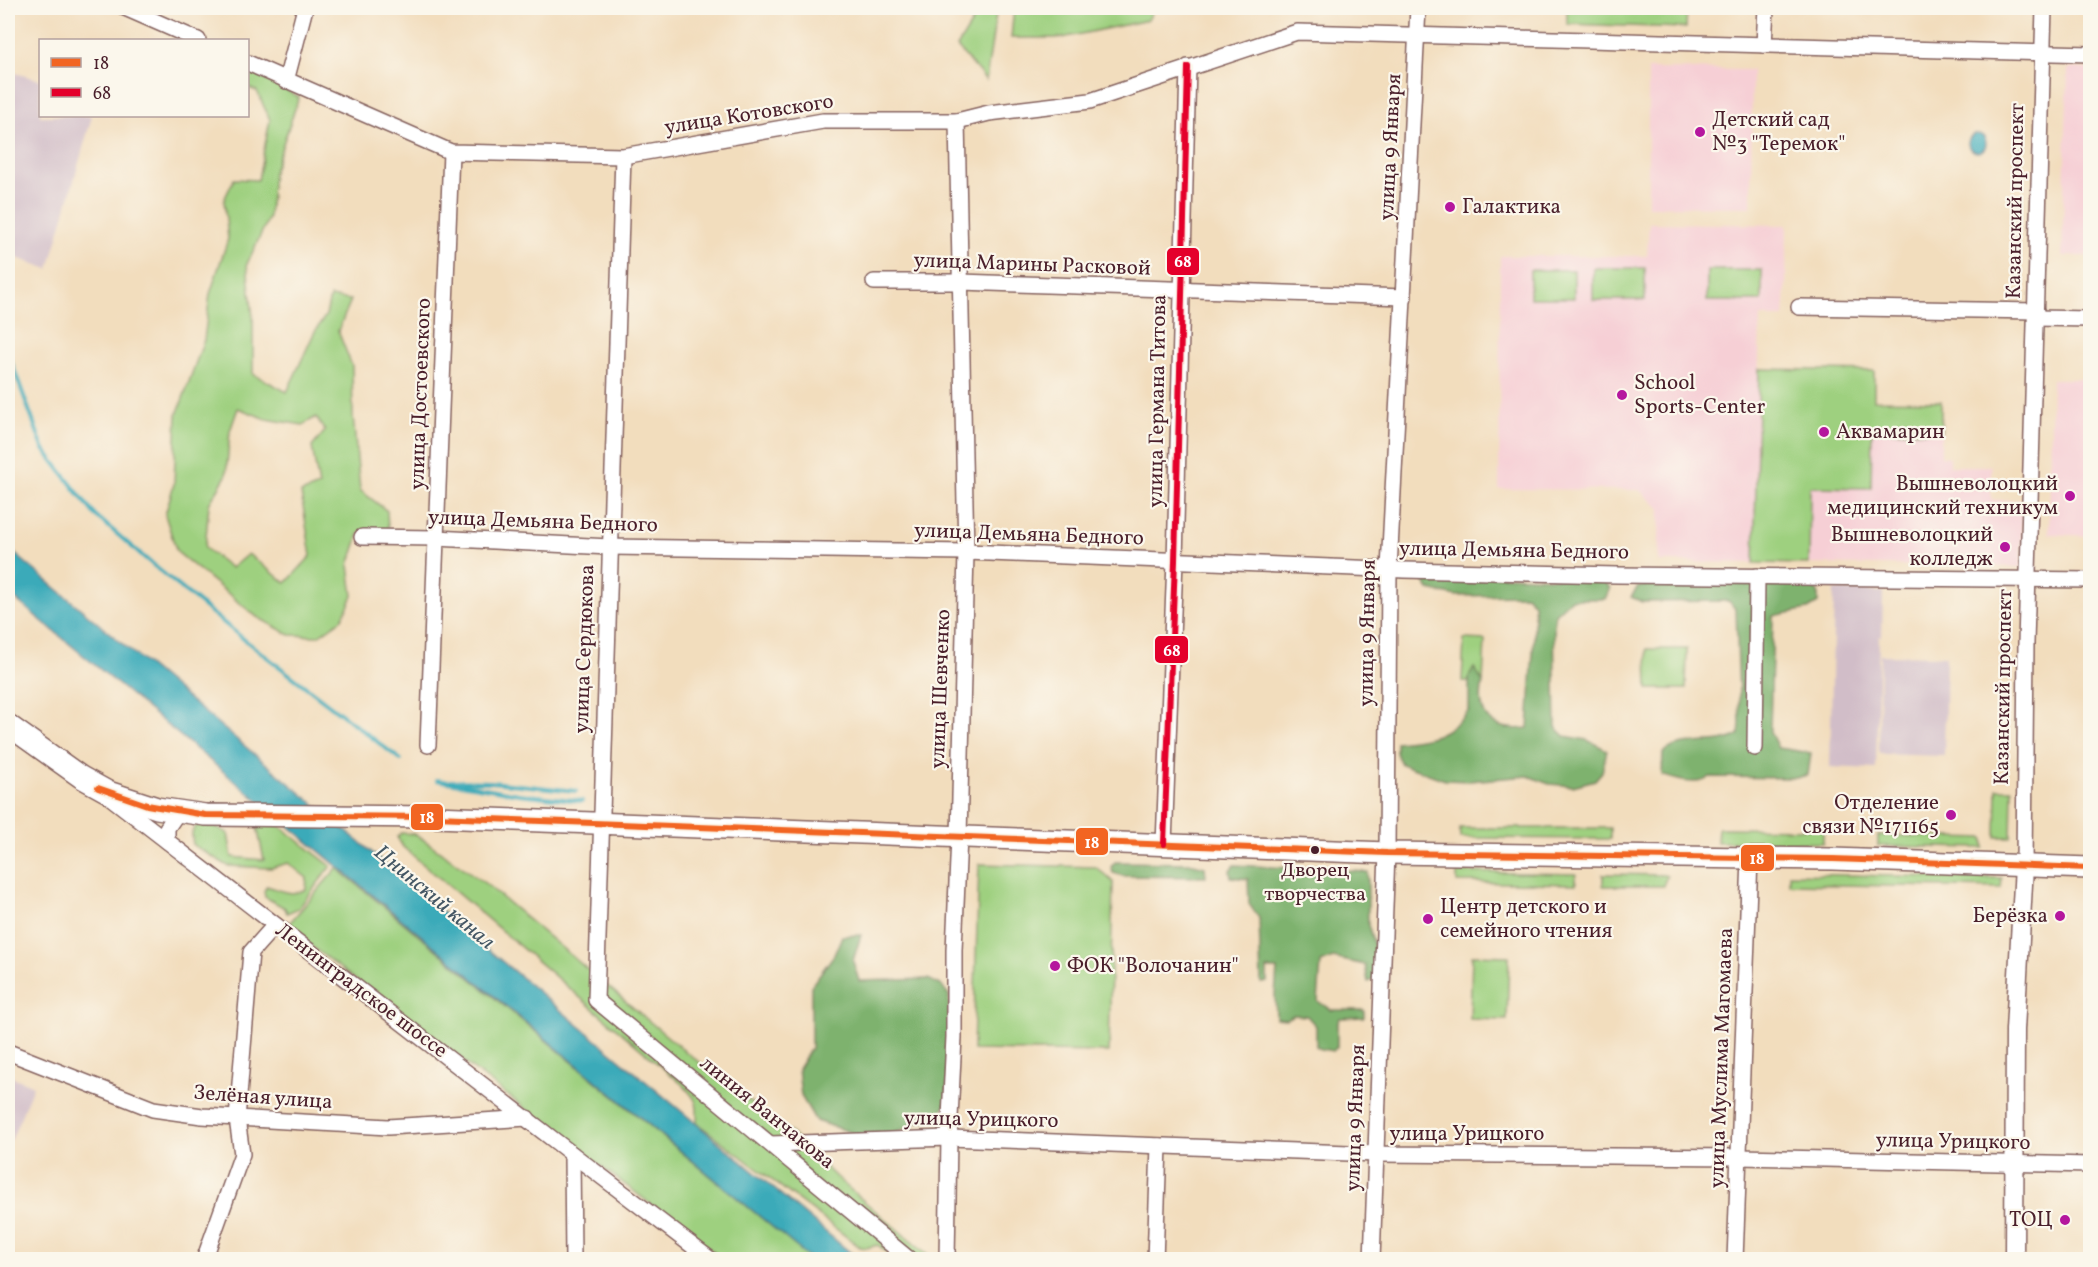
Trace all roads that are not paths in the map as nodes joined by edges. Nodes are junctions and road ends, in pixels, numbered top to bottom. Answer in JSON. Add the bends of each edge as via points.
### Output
{"nodes":[{"id":1,"x":125,"y":8,"type":"edge"},
{"id":2,"x":305,"y":8,"type":"edge"},
{"id":3,"x":1418,"y":8,"type":"edge"},
{"id":4,"x":1766,"y":8,"type":"edge"},
{"id":5,"x":2044,"y":8,"type":"edge"},
{"id":6,"x":1418,"y":34,"type":"junction"},
{"id":7,"x":196,"y":39,"type":"edge"},
{"id":8,"x":1764,"y":45,"type":"junction"},
{"id":9,"x":2042,"y":52,"type":"junction"},
{"id":10,"x":2091,"y":54,"type":"edge"},
{"id":11,"x":249,"y":63,"type":"edge"},
{"id":12,"x":1188,"y":67,"type":"junction"},
{"id":13,"x":286,"y":81,"type":"junction"},
{"id":14,"x":957,"y":121,"type":"junction"},
{"id":15,"x":451,"y":152,"type":"junction"},
{"id":16,"x":623,"y":156,"type":"junction"},
{"id":17,"x":874,"y":282,"type":"dead end"},
{"id":18,"x":961,"y":282,"type":"junction"},
{"id":19,"x":1182,"y":291,"type":"junction"},
{"id":20,"x":1404,"y":297,"type":"junction"},
{"id":21,"x":1799,"y":308,"type":"dead end"},
{"id":22,"x":2036,"y":314,"type":"junction"},
{"id":23,"x":2091,"y":319,"type":"edge"},
{"id":24,"x":362,"y":537,"type":"dead end"},
{"id":25,"x":436,"y":538,"type":"junction"},
{"id":26,"x":609,"y":547,"type":"junction"},
{"id":27,"x":966,"y":552,"type":"junction"},
{"id":28,"x":1175,"y":561,"type":"junction"},
{"id":29,"x":1389,"y":569,"type":"junction"},
{"id":30,"x":1757,"y":576,"type":"junction"},
{"id":31,"x":2028,"y":578,"type":"junction"},
{"id":32,"x":2091,"y":580,"type":"edge"},
{"id":33,"x":8,"y":725,"type":"edge"},
{"id":34,"x":428,"y":744,"type":"dead end"},
{"id":35,"x":1755,"y":748,"type":"dead end"},
{"id":36,"x":98,"y":788,"type":"junction"},
{"id":37,"x":178,"y":812,"type":"junction"},
{"id":38,"x":602,"y":823,"type":"junction"},
{"id":39,"x":959,"y":837,"type":"junction"},
{"id":40,"x":167,"y":841,"type":"junction"},
{"id":41,"x":1164,"y":844,"type":"junction"},
{"id":42,"x":1387,"y":853,"type":"junction"},
{"id":43,"x":1750,"y":858,"type":"junction"},
{"id":44,"x":2024,"y":866,"type":"junction"},
{"id":45,"x":2091,"y":868,"type":"edge"},
{"id":46,"x":275,"y":925,"type":"junction"},
{"id":47,"x":596,"y":1000,"type":"joint"},
{"id":48,"x":8,"y":1052,"type":"edge"},
{"id":49,"x":527,"y":1118,"type":"junction"},
{"id":50,"x":237,"y":1119,"type":"junction"},
{"id":51,"x":949,"y":1138,"type":"junction"},
{"id":52,"x":771,"y":1144,"type":"junction"},
{"id":53,"x":1159,"y":1146,"type":"junction"},
{"id":54,"x":572,"y":1154,"type":"junction"},
{"id":55,"x":1376,"y":1155,"type":"junction"},
{"id":56,"x":1739,"y":1157,"type":"junction"},
{"id":57,"x":2015,"y":1164,"type":"junction"},
{"id":58,"x":2091,"y":1165,"type":"edge"},
{"id":59,"x":204,"y":1260,"type":"edge"},
{"id":60,"x":573,"y":1260,"type":"edge"},
{"id":61,"x":711,"y":1260,"type":"edge"},
{"id":62,"x":910,"y":1260,"type":"edge"},
{"id":63,"x":947,"y":1260,"type":"edge"},
{"id":64,"x":1155,"y":1260,"type":"edge"},
{"id":65,"x":1372,"y":1260,"type":"edge"},
{"id":66,"x":1735,"y":1260,"type":"edge"},
{"id":67,"x":2014,"y":1260,"type":"edge"}],
"edges":[{"from":1,"to":7,"type":"street"},
{"from":2,"to":13,"type":"street"},
{"from":3,"to":6,"type":"street","name":"улица 9 Января"},
{"from":4,"to":8,"type":"street"},
{"from":5,"to":9,"type":"street","name":"Казанский проспект"},
{"from":6,"to":8,"type":"street","name":"улица Котовского"},
{"from":6,"to":12,"type":"street","name":"улица Котовского","via":[[1297,32]]},
{"from":6,"to":20,"type":"street","name":"улица 9 Января"},
{"from":8,"to":9,"type":"street","name":"улица Котовского"},
{"from":9,"to":10,"type":"street","name":"улица Котовского"},
{"from":9,"to":22,"type":"street","name":"Казанский проспект"},
{"from":11,"to":13,"type":"street","name":"улица Котовского"},
{"from":12,"to":14,"type":"street","name":"улица Котовского","via":[[1090,101],[989,113]]},
{"from":12,"to":19,"type":"street","name":"улица Германа Титова"},
{"from":13,"to":15,"type":"street","name":"улица Котовского"},
{"from":14,"to":16,"type":"street","name":"улица Котовского","via":[[823,121]]},
{"from":14,"to":18,"type":"street","name":"улица Шевченко"},
{"from":15,"to":16,"type":"street","name":"улица Котовского"},
{"from":15,"to":25,"type":"street","name":"улица Достоевского"},
{"from":16,"to":26,"type":"street","name":"улица Сердюкова"},
{"from":17,"to":18,"type":"street","name":"улица Марины Расковой"},
{"from":18,"to":19,"type":"street","name":"улица Марины Расковой"},
{"from":18,"to":27,"type":"street","name":"улица Шевченко"},
{"from":19,"to":20,"type":"street","name":"улица Марины Расковой"},
{"from":19,"to":28,"type":"street","name":"улица Германа Титова"},
{"from":20,"to":29,"type":"street","name":"улица 9 Января"},
{"from":21,"to":22,"type":"street"},
{"from":22,"to":23,"type":"street"},
{"from":22,"to":31,"type":"street","name":"Казанский проспект"},
{"from":24,"to":25,"type":"street","name":"улица Демьяна Бедного"},
{"from":25,"to":26,"type":"street","name":"улица Демьяна Бедного"},
{"from":25,"to":34,"type":"street","name":"улица Достоевского"},
{"from":26,"to":27,"type":"street","name":"улица Демьяна Бедного"},
{"from":26,"to":38,"type":"street","name":"улица Сердюкова"},
{"from":27,"to":28,"type":"street","name":"улица Демьяна Бедного"},
{"from":27,"to":39,"type":"street","name":"улица Шевченко"},
{"from":28,"to":29,"type":"street","name":"улица Демьяна Бедного"},
{"from":28,"to":41,"type":"street","name":"улица Германа Титова"},
{"from":29,"to":30,"type":"street","name":"улица Демьяна Бедного"},
{"from":29,"to":42,"type":"street","name":"улица 9 Января"},
{"from":30,"to":31,"type":"street","name":"улица Демьяна Бедного"},
{"from":30,"to":35,"type":"street"},
{"from":31,"to":32,"type":"street","name":"улица Демьяна Бедного"},
{"from":31,"to":44,"type":"street","name":"Казанский проспект"},
{"from":33,"to":36,"type":"highway","name":"Ленинградское шоссе"},
{"from":36,"to":37,"type":"highway","via":[[127,800]]},
{"from":36,"to":40,"type":"street","name":"Ленинградское шоссе"},
{"from":37,"to":38,"type":"highway"},
{"from":37,"to":40,"type":"street","via":[[167,828]]},
{"from":38,"to":39,"type":"highway"},
{"from":38,"to":47,"type":"street","name":"улица Сердюкова"},
{"from":39,"to":41,"type":"highway"},
{"from":39,"to":51,"type":"street","name":"улица Шевченко"},
{"from":40,"to":46,"type":"street","name":"Ленинградское шоссе"},
{"from":41,"to":42,"type":"highway"},
{"from":42,"to":43,"type":"highway"},
{"from":42,"to":55,"type":"street","name":"улица 9 Января"},
{"from":43,"to":44,"type":"highway"},
{"from":43,"to":56,"type":"street","name":"улица Муслима Магомаева"},
{"from":44,"to":45,"type":"highway"},
{"from":44,"to":57,"type":"main road","name":"Казанский проспект","via":[[2015,1030]]},
{"from":46,"to":49,"type":"street","name":"Ленинградское шоссе"},
{"from":46,"to":50,"type":"street","via":[[251,951]]},
{"from":47,"to":52,"type":"street","name":"линия Ванчакова"},
{"from":48,"to":50,"type":"street","name":"Зелёная улица","via":[[153,1109]]},
{"from":49,"to":50,"type":"street","name":"Зелёная улица","via":[[388,1127]]},
{"from":49,"to":54,"type":"street","name":"Ленинградское шоссе"},
{"from":50,"to":59,"type":"street","via":[[242,1154]]},
{"from":51,"to":52,"type":"street","name":"улица Урицкого"},
{"from":51,"to":53,"type":"street","name":"улица Урицкого"},
{"from":51,"to":63,"type":"street","name":"улица Шевченко"},
{"from":52,"to":62,"type":"street","name":"линия Ванчакова"},
{"from":53,"to":55,"type":"street","name":"улица Урицкого"},
{"from":53,"to":64,"type":"street"},
{"from":54,"to":60,"type":"street"},
{"from":54,"to":61,"type":"street","name":"Ленинградское шоссе"},
{"from":55,"to":56,"type":"street","name":"улица Урицкого"},
{"from":55,"to":65,"type":"street","name":"улица 9 Января"},
{"from":56,"to":57,"type":"street","name":"улица Урицкого"},
{"from":56,"to":66,"type":"street","name":"улица Муслима Магомаева"},
{"from":57,"to":58,"type":"street","name":"улица Урицкого"},
{"from":57,"to":67,"type":"main road","name":"Казанский проспект"}]}
